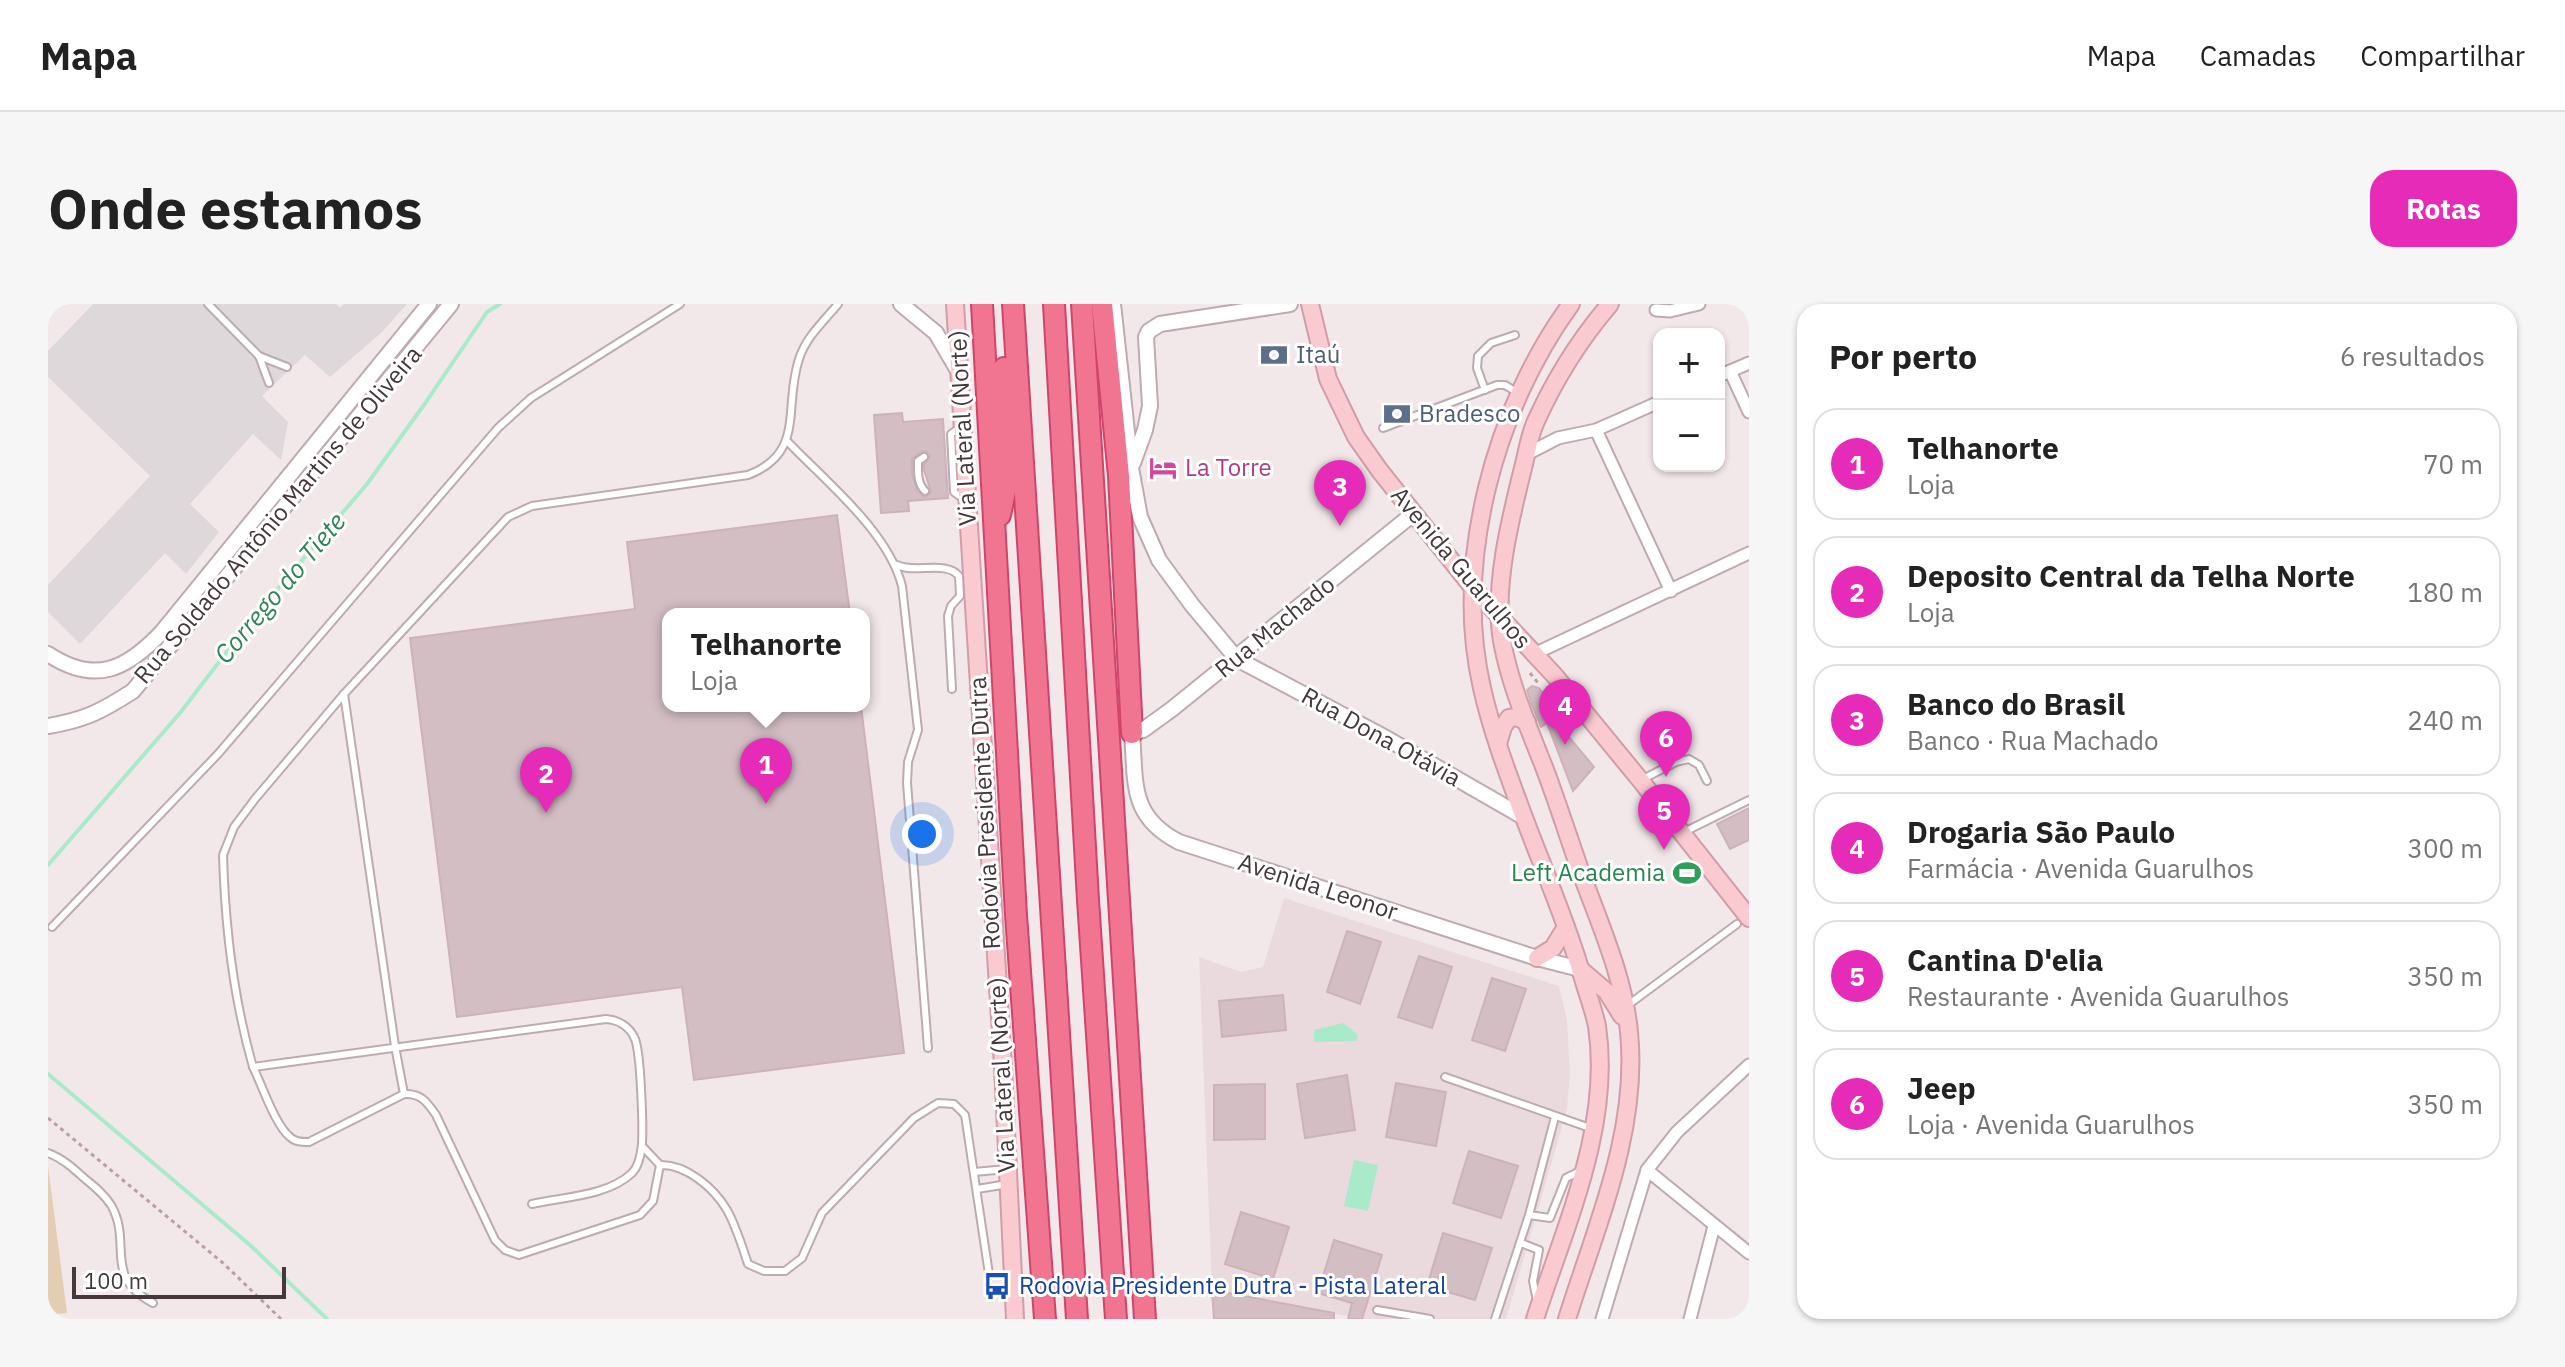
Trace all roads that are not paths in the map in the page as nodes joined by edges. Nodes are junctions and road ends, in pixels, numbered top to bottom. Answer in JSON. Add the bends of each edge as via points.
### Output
{"nodes":[{"id":1,"x":208,"y":304,"type":"edge"},
{"id":2,"x":429,"y":304,"type":"edge"},
{"id":3,"x":451,"y":304,"type":"edge"},
{"id":4,"x":680,"y":304,"type":"edge"},
{"id":5,"x":838,"y":304,"type":"edge"},
{"id":6,"x":901,"y":304,"type":"edge"},
{"id":7,"x":955,"y":304,"type":"edge"},
{"id":8,"x":982,"y":304,"type":"edge"},
{"id":9,"x":1000,"y":304,"type":"edge"},
{"id":10,"x":1013,"y":304,"type":"edge"},
{"id":11,"x":1054,"y":304,"type":"edge"},
{"id":12,"x":1082,"y":304,"type":"edge"},
{"id":13,"x":1102,"y":304,"type":"edge"},
{"id":14,"x":1113,"y":304,"type":"edge"},
{"id":15,"x":1290,"y":304,"type":"edge"},
{"id":16,"x":1312,"y":304,"type":"edge"},
{"id":17,"x":1571,"y":304,"type":"edge"},
{"id":18,"x":1610,"y":304,"type":"edge"},
{"id":19,"x":1699,"y":304,"type":"edge"},
{"id":20,"x":1656,"y":310,"type":"dead end"},
{"id":21,"x":1515,"y":335,"type":"dead end"},
{"id":22,"x":259,"y":356,"type":"junction"},
{"id":23,"x":1749,"y":363,"type":"edge"},
{"id":24,"x":287,"y":367,"type":"dead end"},
{"id":25,"x":1725,"y":373,"type":"edge"},
{"id":26,"x":961,"y":382,"type":"junction"},
{"id":27,"x":269,"y":383,"type":"dead end"},
{"id":28,"x":1485,"y":390,"type":"junction"},
{"id":29,"x":1518,"y":393,"type":"junction"},
{"id":30,"x":352,"y":400,"type":"junction"},
{"id":31,"x":1653,"y":405,"type":"edge"},
{"id":32,"x":364,"y":411,"type":"junction"},
{"id":33,"x":1749,"y":412,"type":"edge"},
{"id":34,"x":1534,"y":424,"type":"junction"},
{"id":35,"x":1383,"y":428,"type":"dead end"},
{"id":36,"x":958,"y":430,"type":"junction"},
{"id":37,"x":1596,"y":430,"type":"junction"},
{"id":38,"x":1558,"y":438,"type":"junction"},
{"id":39,"x":787,"y":441,"type":"junction"},
{"id":40,"x":945,"y":443,"type":"dead end"},
{"id":41,"x":1527,"y":454,"type":"junction"},
{"id":42,"x":924,"y":457,"type":"dead end"},
{"id":43,"x":1494,"y":463,"type":"junction"},
{"id":44,"x":1131,"y":468,"type":"junction"},
{"id":45,"x":925,"y":491,"type":"dead end"},
{"id":46,"x":1515,"y":498,"type":"junction"},
{"id":47,"x":968,"y":502,"type":"junction"},
{"id":48,"x":1413,"y":514,"type":"junction"},
{"id":49,"x":994,"y":540,"type":"junction"},
{"id":50,"x":1749,"y":553,"type":"edge"},
{"id":51,"x":897,"y":565,"type":"junction"},
{"id":52,"x":1503,"y":567,"type":"junction"},
{"id":53,"x":1456,"y":568,"type":"junction"},
{"id":54,"x":1474,"y":571,"type":"junction"},
{"id":55,"x":1474,"y":589,"type":"junction"},
{"id":56,"x":1671,"y":591,"type":"junction"},
{"id":57,"x":1500,"y":616,"type":"junction"},
{"id":58,"x":48,"y":654,"type":"edge"},
{"id":59,"x":1534,"y":654,"type":"junction"},
{"id":60,"x":1237,"y":659,"type":"junction"},
{"id":61,"x":952,"y":689,"type":"dead end"},
{"id":62,"x":344,"y":694,"type":"junction"},
{"id":63,"x":1527,"y":722,"type":"junction"},
{"id":64,"x":48,"y":726,"type":"edge"},
{"id":65,"x":1132,"y":733,"type":"junction"},
{"id":66,"x":1498,"y":744,"type":"junction"},
{"id":67,"x":1641,"y":781,"type":"junction"},
{"id":68,"x":1707,"y":781,"type":"dead end"},
{"id":69,"x":1749,"y":800,"type":"edge"},
{"id":70,"x":1525,"y":818,"type":"junction"},
{"id":71,"x":1684,"y":832,"type":"junction"},
{"id":72,"x":1745,"y":915,"type":"edge"},
{"id":73,"x":52,"y":927,"type":"dead end"},
{"id":74,"x":1566,"y":927,"type":"junction"},
{"id":75,"x":1537,"y":958,"type":"junction"},
{"id":76,"x":1580,"y":969,"type":"junction"},
{"id":77,"x":1626,"y":1006,"type":"junction"},
{"id":78,"x":1630,"y":1032,"type":"junction"},
{"id":79,"x":395,"y":1046,"type":"junction"},
{"id":80,"x":928,"y":1048,"type":"dead end"},
{"id":81,"x":1749,"y":1065,"type":"edge"},
{"id":82,"x":253,"y":1067,"type":"junction"},
{"id":83,"x":1445,"y":1077,"type":"dead end"},
{"id":84,"x":404,"y":1094,"type":"junction"},
{"id":85,"x":1555,"y":1117,"type":"junction"},
{"id":86,"x":1593,"y":1129,"type":"junction"},
{"id":87,"x":642,"y":1146,"type":"junction"},
{"id":88,"x":48,"y":1153,"type":"edge"},
{"id":89,"x":660,"y":1165,"type":"junction"},
{"id":90,"x":1583,"y":1170,"type":"junction"},
{"id":91,"x":1647,"y":1170,"type":"junction"},
{"id":92,"x":974,"y":1172,"type":"junction"},
{"id":93,"x":1007,"y":1177,"type":"junction"},
{"id":94,"x":977,"y":1189,"type":"junction"},
{"id":95,"x":532,"y":1204,"type":"dead end"},
{"id":96,"x":1529,"y":1215,"type":"junction"},
{"id":97,"x":1714,"y":1226,"type":"junction"},
{"id":98,"x":1521,"y":1243,"type":"junction"},
{"id":99,"x":1749,"y":1253,"type":"edge"},
{"id":100,"x":1113,"y":1271,"type":"junction"},
{"id":101,"x":989,"y":1274,"type":"dead end"},
{"id":102,"x":153,"y":1303,"type":"dead end"},
{"id":103,"x":1377,"y":1310,"type":"dead end"},
{"id":104,"x":1538,"y":1312,"type":"edge"},
{"id":105,"x":1015,"y":1319,"type":"edge"},
{"id":106,"x":1045,"y":1319,"type":"edge"},
{"id":107,"x":1077,"y":1319,"type":"edge"},
{"id":108,"x":1116,"y":1319,"type":"edge"},
{"id":109,"x":1127,"y":1319,"type":"edge"},
{"id":110,"x":1145,"y":1319,"type":"edge"},
{"id":111,"x":1430,"y":1319,"type":"edge"},
{"id":112,"x":1495,"y":1319,"type":"edge"},
{"id":113,"x":1567,"y":1319,"type":"edge"},
{"id":114,"x":1602,"y":1319,"type":"edge"},
{"id":115,"x":1690,"y":1319,"type":"edge"}],
"edges":[{"from":1,"to":22,"type":"lane"},
{"from":2,"to":30,"type":"street","name":"Rua Soldado Antônio Martins de Oliveira"},
{"from":3,"to":32,"type":"street","name":"Rua Soldado Antônio Martins de Oliveira"},
{"from":4,"to":73,"type":"lane","via":[[531,398],[498,428],[218,754]]},
{"from":5,"to":39,"type":"lane","via":[[799,357]]},
{"from":6,"to":26,"type":"street","via":[[936,333]]},
{"from":7,"to":26,"type":"main road","name":"Via Lateral (Norte)"},
{"from":8,"to":49,"type":"highway","name":"Rodovia Presidente Dutra"},
{"from":9,"to":49,"type":"highway","via":[[1007,482]]},
{"from":10,"to":107,"type":"highway"},
{"from":11,"to":100,"type":"highway"},
{"from":12,"to":110,"type":"highway"},
{"from":13,"to":65,"type":"highway","via":[[1119,476]]},
{"from":14,"to":44,"type":"street"},
{"from":15,"to":44,"type":"street","via":[[1160,324],[1149,331],[1150,406]]},
{"from":16,"to":48,"type":"main road","name":"Avenida Guarulhos","via":[[1328,379],[1342,411]]},
{"from":17,"to":29,"type":"main road"},
{"from":18,"to":34,"type":"main road"},
{"from":19,"to":20,"type":"street"},
{"from":21,"to":28,"type":"lane","via":[[1491,343],[1478,356]]},
{"from":22,"to":24,"type":"lane"},
{"from":22,"to":27,"type":"lane"},
{"from":23,"to":25,"type":"street"},
{"from":25,"to":33,"type":"street"},
{"from":26,"to":36,"type":"main road","name":"Via Lateral (Norte)"},
{"from":28,"to":29,"type":"lane","via":[[1505,385]]},
{"from":28,"to":35,"type":"lane"},
{"from":29,"to":43,"type":"main road"},
{"from":30,"to":32,"type":"lane"},
{"from":30,"to":58,"type":"street","name":"Rua Soldado Antônio Martins de Oliveira","via":[[142,654],[105,671],[83,671]]},
{"from":31,"to":37,"type":"street"},
{"from":32,"to":64,"type":"street","name":"Rua Soldado Antônio Martins de Oliveira","via":[[133,691],[80,721]]},
{"from":34,"to":38,"type":"street","via":[[1543,434]]},
{"from":34,"to":41,"type":"main road"},
{"from":36,"to":40,"type":"lane"},
{"from":36,"to":47,"type":"main road","name":"Via Lateral (Norte)"},
{"from":36,"to":47,"type":"lane","via":[[951,492]]},
{"from":37,"to":38,"type":"street"},
{"from":37,"to":56,"type":"street"},
{"from":38,"to":41,"type":"street"},
{"from":39,"to":51,"type":"lane","via":[[871,529]]},
{"from":39,"to":62,"type":"lane","via":[[773,462],[748,475],[532,506],[508,517]]},
{"from":41,"to":46,"type":"main road"},
{"from":42,"to":45,"type":"lane","via":[[918,461],[918,473]]},
{"from":43,"to":46,"type":"main road","via":[[1499,486]]},
{"from":43,"to":54,"type":"main road"},
{"from":44,"to":60,"type":"street","via":[[1140,517],[1159,560]]},
{"from":46,"to":52,"type":"main road"},
{"from":47,"to":93,"type":"main road","name":"Via Lateral (Norte)"},
{"from":48,"to":53,"type":"main road","name":"Avenida Guarulhos"},
{"from":48,"to":60,"type":"street","name":"Rua Machado"},
{"from":49,"to":106,"type":"highway","name":"Rodovia Presidente Dutra"},
{"from":50,"to":56,"type":"street"},
{"from":51,"to":61,"type":"lane","via":[[913,570],[948,568],[959,576],[960,596],[948,616]]},
{"from":51,"to":80,"type":"lane","via":[[918,730],[907,783]]},
{"from":52,"to":54,"type":"main road"},
{"from":52,"to":57,"type":"main road"},
{"from":53,"to":54,"type":"main road"},
{"from":53,"to":55,"type":"main road","name":"Avenida Guarulhos"},
{"from":54,"to":55,"type":"main road"},
{"from":55,"to":57,"type":"main road","name":"Avenida Guarulhos"},
{"from":55,"to":66,"type":"main road","via":[[1481,687]]},
{"from":56,"to":59,"type":"street"},
{"from":57,"to":59,"type":"main road","name":"Avenida Guarulhos"},
{"from":57,"to":63,"type":"main road","via":[[1512,683]]},
{"from":59,"to":67,"type":"main road","name":"Avenida Guarulhos"},
{"from":60,"to":65,"type":"street","name":"Rua Machado","via":[[1156,721]]},
{"from":60,"to":70,"type":"street","name":"Rua Dona Otávia"},
{"from":62,"to":79,"type":"lane"},
{"from":62,"to":82,"type":"lane","via":[[243,814],[223,855],[225,923]]},
{"from":63,"to":66,"type":"main road","via":[[1509,718]]},
{"from":63,"to":77,"type":"main road"},
{"from":65,"to":75,"type":"street","name":"Avenida Leonor","via":[[1139,800],[1147,819],[1162,833]]},
{"from":66,"to":70,"type":"main road"},
{"from":67,"to":68,"type":"lane","via":[[1689,759]]},
{"from":67,"to":71,"type":"main road","name":"Avenida Guarulhos"},
{"from":69,"to":71,"type":"lane"},
{"from":70,"to":74,"type":"main road"},
{"from":71,"to":72,"type":"main road","name":"Avenida Guarulhos"},
{"from":72,"to":77,"type":"lane"},
{"from":74,"to":75,"type":"main road","via":[[1553,948]]},
{"from":74,"to":76,"type":"main road"},
{"from":75,"to":76,"type":"street","name":"Avenida Leonor"},
{"from":76,"to":78,"type":"main road","via":[[1607,992]]},
{"from":76,"to":86,"type":"main road","via":[[1596,1025],[1599,1072]]},
{"from":77,"to":78,"type":"main road"},
{"from":78,"to":113,"type":"main road","via":[[1626,1123]]},
{"from":79,"to":82,"type":"lane"},
{"from":79,"to":84,"type":"lane"},
{"from":79,"to":87,"type":"lane","via":[[606,1019],[621,1023],[636,1042]]},
{"from":81,"to":91,"type":"street","via":[[1677,1132]]},
{"from":82,"to":84,"type":"lane","via":[[280,1124],[298,1141],[309,1142]]},
{"from":83,"to":85,"type":"lane"},
{"from":84,"to":89,"type":"lane","via":[[425,1099],[495,1240],[519,1255],[640,1215],[653,1201]]},
{"from":85,"to":86,"type":"lane"},
{"from":85,"to":96,"type":"lane"},
{"from":86,"to":90,"type":"main road"},
{"from":87,"to":89,"type":"lane"},
{"from":87,"to":95,"type":"lane","via":[[634,1171],[621,1181]]},
{"from":88,"to":102,"type":"lane","via":[[74,1169],[110,1204],[124,1276],[136,1294]]},
{"from":89,"to":92,"type":"lane","via":[[682,1168],[708,1188],[727,1209],[748,1264],[764,1271],[785,1271],[802,1258],[822,1213],[914,1118],[938,1103],[954,1104],[965,1115]]},
{"from":90,"to":96,"type":"lane","via":[[1566,1178],[1550,1218]]},
{"from":90,"to":104,"type":"main road"},
{"from":91,"to":97,"type":"street"},
{"from":91,"to":114,"type":"street"},
{"from":92,"to":93,"type":"lane"},
{"from":92,"to":94,"type":"lane"},
{"from":93,"to":94,"type":"lane"},
{"from":93,"to":105,"type":"main road","name":"Via Lateral (Norte)"},
{"from":94,"to":101,"type":"lane"},
{"from":96,"to":98,"type":"lane"},
{"from":97,"to":99,"type":"street"},
{"from":97,"to":115,"type":"street"},
{"from":98,"to":104,"type":"lane","via":[[1539,1250],[1533,1281]]},
{"from":98,"to":112,"type":"lane"},
{"from":100,"to":108,"type":"highway"},
{"from":100,"to":109,"type":"highway"},
{"from":103,"to":111,"type":"lane"}]}
